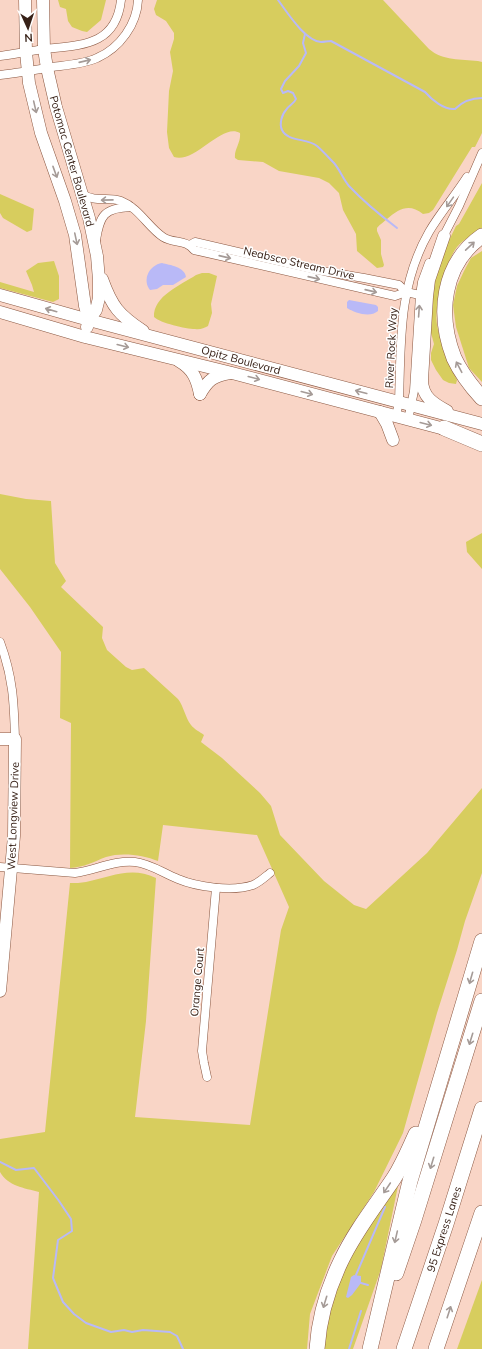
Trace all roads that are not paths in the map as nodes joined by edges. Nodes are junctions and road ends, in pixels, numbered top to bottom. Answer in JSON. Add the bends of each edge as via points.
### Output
{"nodes":[{"id":1,"x":25,"y":0,"type":"edge"},
{"id":2,"x":43,"y":0,"type":"edge"},
{"id":3,"x":121,"y":0,"type":"edge"},
{"id":4,"x":138,"y":0,"type":"edge"},
{"id":5,"x":44,"y":49,"type":"junction"},
{"id":6,"x":26,"y":52,"type":"junction"},
{"id":7,"x":0,"y":56,"type":"edge"},
{"id":8,"x":46,"y":68,"type":"junction"},
{"id":9,"x":28,"y":72,"type":"junction"},
{"id":10,"x":0,"y":75,"type":"edge"},
{"id":11,"x":481,"y":155,"type":"edge"},
{"id":12,"x":82,"y":194,"type":"junction"},
{"id":13,"x":130,"y":207,"type":"junction"},
{"id":14,"x":444,"y":236,"type":"junction"},
{"id":15,"x":482,"y":236,"type":"edge"},
{"id":16,"x":95,"y":244,"type":"junction"},
{"id":17,"x":99,"y":269,"type":"junction"},
{"id":18,"x":406,"y":292,"type":"junction"},
{"id":19,"x":0,"y":295,"type":"edge"},
{"id":20,"x":420,"y":295,"type":"junction"},
{"id":21,"x":0,"y":312,"type":"edge"},
{"id":22,"x":89,"y":320,"type":"junction"},
{"id":23,"x":149,"y":335,"type":"junction"},
{"id":24,"x":85,"y":336,"type":"junction"},
{"id":25,"x":173,"y":358,"type":"junction"},
{"id":26,"x":232,"y":373,"type":"junction"},
{"id":27,"x":482,"y":398,"type":"edge"},
{"id":28,"x":399,"y":402,"type":"junction"},
{"id":29,"x":412,"y":406,"type":"junction"},
{"id":30,"x":380,"y":412,"type":"junction"},
{"id":31,"x":396,"y":416,"type":"junction"},
{"id":32,"x":408,"y":420,"type":"junction"},
{"id":33,"x":466,"y":420,"type":"junction"},
{"id":34,"x":482,"y":424,"type":"edge"},
{"id":35,"x":444,"y":428,"type":"junction"},
{"id":36,"x":482,"y":438,"type":"edge"},
{"id":37,"x":392,"y":440,"type":"dead end"},
{"id":38,"x":482,"y":444,"type":"edge"},
{"id":39,"x":0,"y":642,"type":"edge"},
{"id":40,"x":0,"y":739,"type":"edge"},
{"id":41,"x":15,"y":739,"type":"junction"},
{"id":42,"x":6,"y":867,"type":"edge"},
{"id":43,"x":270,"y":873,"type":"dead end"},
{"id":44,"x":216,"y":888,"type":"junction"},
{"id":45,"x":482,"y":941,"type":"edge"},
{"id":46,"x":0,"y":983,"type":"edge"},
{"id":47,"x":482,"y":1002,"type":"edge"},
{"id":48,"x":445,"y":1065,"type":"junction"},
{"id":49,"x":207,"y":1076,"type":"dead end"},
{"id":50,"x":482,"y":1108,"type":"edge"},
{"id":51,"x":482,"y":1213,"type":"edge"},
{"id":52,"x":317,"y":1349,"type":"edge"},
{"id":53,"x":371,"y":1349,"type":"edge"},
{"id":54,"x":404,"y":1349,"type":"edge"},
{"id":55,"x":436,"y":1349,"type":"edge"}],
"edges":[{"from":1,"to":6,"type":"main road","name":"Potomac Center Boulevard"},
{"from":2,"to":5,"type":"main road","name":"Potomac Center Boulevard"},
{"from":3,"to":5,"type":"street","via":[[115,21],[97,40],[74,47]]},
{"from":8,"to":4,"type":"street","one_way":true,"via":[[84,62],[106,53],[120,41],[130,27]]},
{"from":5,"to":6,"type":"street"},
{"from":5,"to":8,"type":"main road","name":"Potomac Center Boulevard"},
{"from":6,"to":7,"type":"street"},
{"from":6,"to":9,"type":"main road","name":"Potomac Center Boulevard"},
{"from":8,"to":9,"type":"street"},
{"from":8,"to":12,"type":"main road","name":"Potomac Center Boulevard"},
{"from":9,"to":10,"type":"street"},
{"from":9,"to":22,"type":"main road","name":"Potomac Center Boulevard","one_way":true,"via":[[41,133],[75,236]]},
{"from":11,"to":14,"type":"street","name":"River Rock Way"},
{"from":11,"to":18,"type":"street","name":"River Rock Way","one_way":true,"via":[[429,232]]},
{"from":13,"to":12,"type":"street","name":"Neabsco Stream Drive","one_way":true,"via":[[120,200],[96,200]]},
{"from":12,"to":16,"type":"main road","name":"Potomac Center Boulevard"},
{"from":13,"to":16,"type":"street","via":[[114,208],[103,215]]},
{"from":13,"to":18,"type":"street","name":"Neabsco Stream Drive","via":[[162,237],[190,245],[195,242],[316,270],[399,285]]},
{"from":14,"to":20,"type":"street","name":"River Rock Way","via":[[424,274]]},
{"from":14,"to":33,"type":"main road","via":[[432,269],[427,297],[422,384],[426,396],[433,403]]},
{"from":27,"to":15,"type":"highway","one_way":true,"via":[[467,381],[454,358],[446,331],[445,316],[447,287],[453,268],[466,250]]},
{"from":16,"to":17,"type":"main road","name":"Potomac Center Boulevard"},
{"from":17,"to":22,"type":"main road","name":"Potomac Center Boulevard","via":[[96,310]]},
{"from":17,"to":23,"type":"main road","via":[[112,303],[124,318]]},
{"from":18,"to":20,"type":"street","name":"Neabsco Stream Drive"},
{"from":18,"to":28,"type":"street","name":"River Rock Way","via":[[402,311]]},
{"from":22,"to":19,"type":"main road","name":"Opitz Boulevard","one_way":true},
{"from":29,"to":20,"type":"street","name":"River Rock Way","one_way":true},
{"from":21,"to":24,"type":"main road","name":"Opitz Boulevard"},
{"from":22,"to":23,"type":"main road","name":"Opitz Boulevard"},
{"from":22,"to":24,"type":"main road","name":"Potomac Center Boulevard"},
{"from":28,"to":23,"type":"main road","name":"Opitz Boulevard","one_way":true},
{"from":24,"to":25,"type":"main road","name":"Opitz Boulevard","one_way":true},
{"from":25,"to":26,"type":"main road","name":"Opitz Boulevard"},
{"from":25,"to":26,"type":"main road","via":[[186,365],[194,374],[200,394],[212,379]]},
{"from":26,"to":30,"type":"main road","name":"Opitz Boulevard","one_way":true},
{"from":28,"to":29,"type":"main road","name":"Opitz Boulevard"},
{"from":28,"to":31,"type":"street","name":"River Rock Way"},
{"from":29,"to":32,"type":"street","name":"River Rock Way"},
{"from":29,"to":33,"type":"main road","name":"Opitz Boulevard"},
{"from":30,"to":31,"type":"main road","name":"Opitz Boulevard"},
{"from":30,"to":37,"type":"main road"},
{"from":31,"to":32,"type":"main road","name":"Opitz Boulevard"},
{"from":32,"to":35,"type":"main road","name":"Opitz Boulevard","one_way":true},
{"from":33,"to":34,"type":"main road","name":"Opitz Boulevard"},
{"from":35,"to":36,"type":"main road","name":"Opitz Boulevard"},
{"from":35,"to":38,"type":"highway"},
{"from":39,"to":41,"type":"street","name":"West Longview Drive","via":[[13,688]]},
{"from":40,"to":41,"type":"main road"},
{"from":41,"to":42,"type":"main road","name":"West Longview Drive","via":[[15,814]]},
{"from":42,"to":44,"type":"street","via":[[75,873],[87,872],[117,862],[136,862],[157,868],[178,880]]},
{"from":42,"to":46,"type":"main road","name":"West Longview Drive"},
{"from":43,"to":44,"type":"street","via":[[254,885]]},
{"from":44,"to":49,"type":"street","name":"Orange Court","via":[[202,1051]]},
{"from":45,"to":48,"type":"highway","one_way":true},
{"from":47,"to":53,"type":"highway","one_way":true,"via":[[417,1212]]},
{"from":48,"to":52,"type":"highway","one_way":true,"via":[[404,1161],[341,1260],[325,1301]]},
{"from":48,"to":53,"type":"highway","one_way":true,"via":[[405,1199]]},
{"from":50,"to":54,"type":"highway","name":"95 Express Lanes"},
{"from":55,"to":51,"type":"highway","one_way":true}]}
